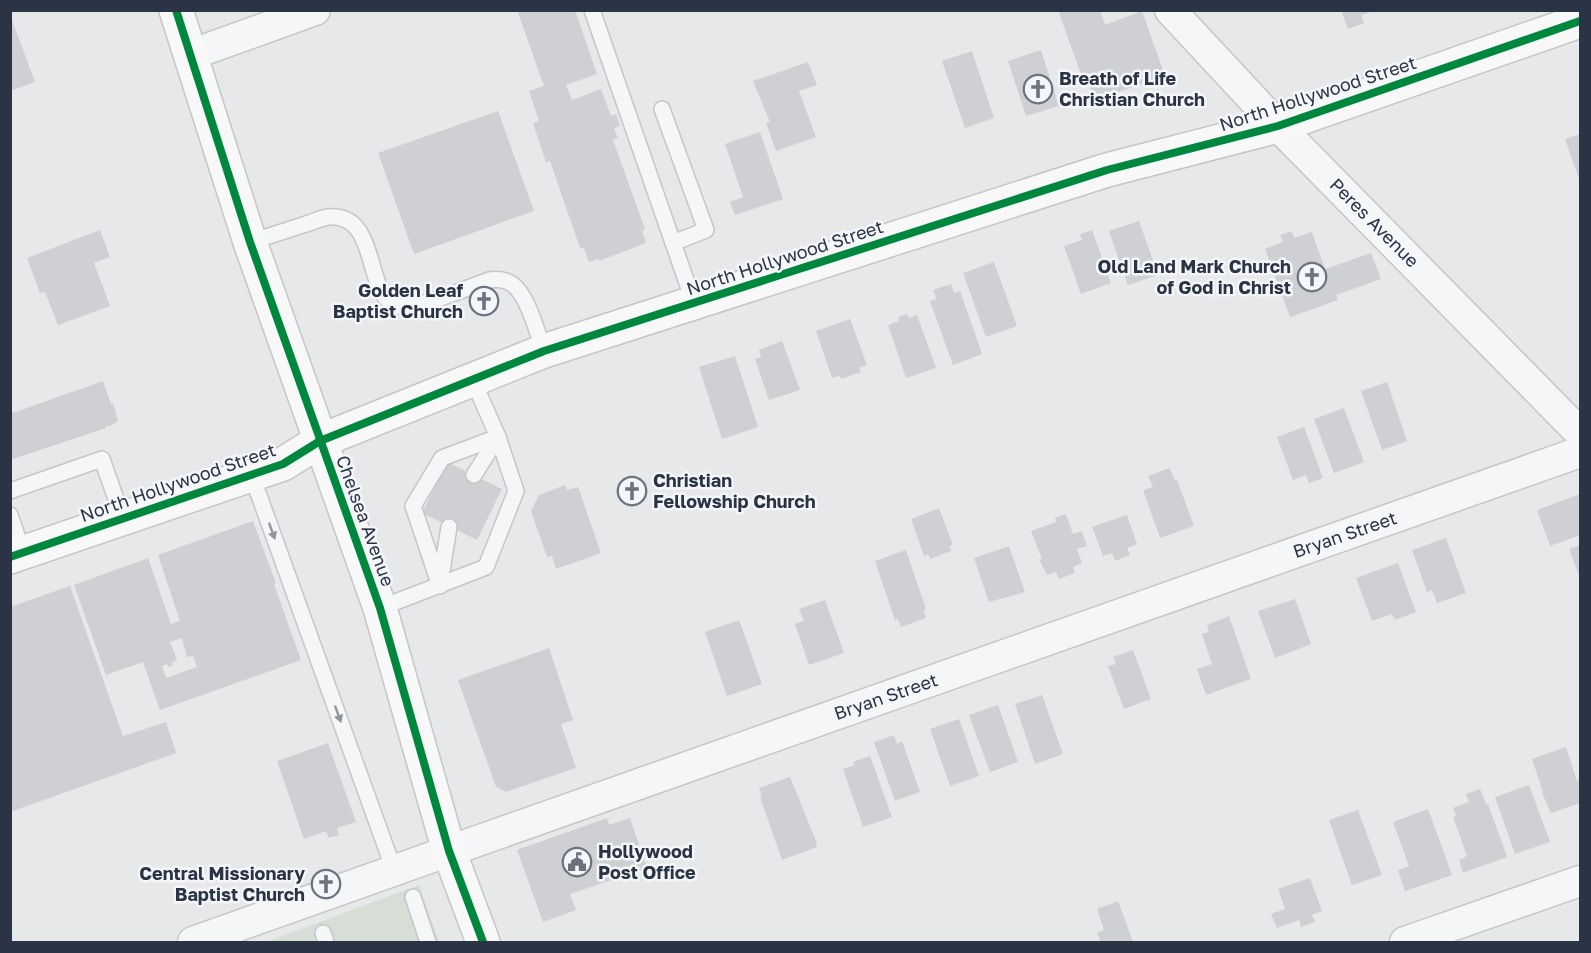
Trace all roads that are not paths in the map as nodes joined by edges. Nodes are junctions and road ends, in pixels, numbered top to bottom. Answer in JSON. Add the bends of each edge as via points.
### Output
{"nodes":[{"id":1,"x":176,"y":10,"type":"edge"},
{"id":2,"x":315,"y":10,"type":"edge"},
{"id":3,"x":592,"y":10,"type":"edge"},
{"id":4,"x":1170,"y":10,"type":"edge"},
{"id":5,"x":1581,"y":21,"type":"edge"},
{"id":6,"x":190,"y":54,"type":"junction"},
{"id":7,"x":662,"y":109,"type":"dead end"},
{"id":8,"x":1278,"y":126,"type":"junction"},
{"id":9,"x":250,"y":243,"type":"junction"},
{"id":10,"x":673,"y":243,"type":"junction"},
{"id":11,"x":694,"y":303,"type":"junction"},
{"id":12,"x":544,"y":351,"type":"junction"},
{"id":13,"x":473,"y":380,"type":"junction"},
{"id":14,"x":1581,"y":433,"type":"edge"},
{"id":15,"x":498,"y":437,"type":"junction"},
{"id":16,"x":320,"y":441,"type":"junction"},
{"id":17,"x":1581,"y":452,"type":"edge"},
{"id":18,"x":474,"y":475,"type":"dead end"},
{"id":19,"x":252,"y":476,"type":"junction"},
{"id":20,"x":10,"y":491,"type":"edge"},
{"id":21,"x":10,"y":515,"type":"edge"},
{"id":22,"x":123,"y":519,"type":"junction"},
{"id":23,"x":449,"y":527,"type":"dead end"},
{"id":24,"x":16,"y":555,"type":"edge"},
{"id":25,"x":440,"y":586,"type":"junction"},
{"id":26,"x":380,"y":608,"type":"junction"},
{"id":27,"x":449,"y":850,"type":"junction"},
{"id":28,"x":394,"y":870,"type":"junction"},
{"id":29,"x":1581,"y":881,"type":"edge"},
{"id":30,"x":413,"y":897,"type":"dead end"},
{"id":31,"x":199,"y":941,"type":"edge"},
{"id":32,"x":428,"y":942,"type":"edge"},
{"id":33,"x":483,"y":942,"type":"edge"},
{"id":34,"x":1405,"y":942,"type":"edge"}],
"edges":[{"from":1,"to":6,"type":"main road","name":"Chelsea Avenue"},
{"from":2,"to":6,"type":"street"},
{"from":3,"to":10,"type":"lane"},
{"from":4,"to":8,"type":"street","name":"Peres Avenue"},
{"from":5,"to":8,"type":"main road","name":"North Hollywood Street"},
{"from":6,"to":9,"type":"main road","name":"Chelsea Avenue"},
{"from":7,"to":10,"type":"lane","via":[[706,230]]},
{"from":8,"to":11,"type":"main road","name":"North Hollywood Street","via":[[1107,170]]},
{"from":8,"to":14,"type":"street","name":"Peres Avenue"},
{"from":9,"to":12,"type":"lane","via":[[327,217],[343,218],[355,225],[384,297],[396,306],[411,306],[500,279],[512,284],[524,297]]},
{"from":9,"to":16,"type":"main road","name":"Chelsea Avenue"},
{"from":10,"to":11,"type":"lane"},
{"from":11,"to":12,"type":"main road","name":"North Hollywood Street"},
{"from":12,"to":13,"type":"main road","name":"North Hollywood Street"},
{"from":13,"to":15,"type":"lane"},
{"from":13,"to":16,"type":"main road","name":"North Hollywood Street"},
{"from":15,"to":18,"type":"lane"},
{"from":15,"to":25,"type":"lane","via":[[516,491],[486,567]]},
{"from":15,"to":25,"type":"lane","via":[[442,458],[413,506]]},
{"from":16,"to":19,"type":"main road","name":"North Hollywood Street","via":[[283,464]]},
{"from":16,"to":26,"type":"main road","name":"Chelsea Avenue"},
{"from":17,"to":27,"type":"street","name":"Bryan Street"},
{"from":19,"to":22,"type":"main road","name":"North Hollywood Street"},
{"from":19,"to":28,"type":"lane","one_way":true},
{"from":20,"to":22,"type":"lane","via":[[102,459]]},
{"from":21,"to":24,"type":"lane"},
{"from":22,"to":24,"type":"main road","name":"North Hollywood Street"},
{"from":23,"to":25,"type":"lane"},
{"from":25,"to":26,"type":"lane"},
{"from":26,"to":27,"type":"main road","name":"Chelsea Avenue"},
{"from":27,"to":28,"type":"street","name":"Bryan Street"},
{"from":27,"to":33,"type":"main road","name":"Chelsea Avenue"},
{"from":28,"to":31,"type":"street","name":"Bryan Street"},
{"from":29,"to":34,"type":"street"},
{"from":30,"to":32,"type":"lane"}]}
